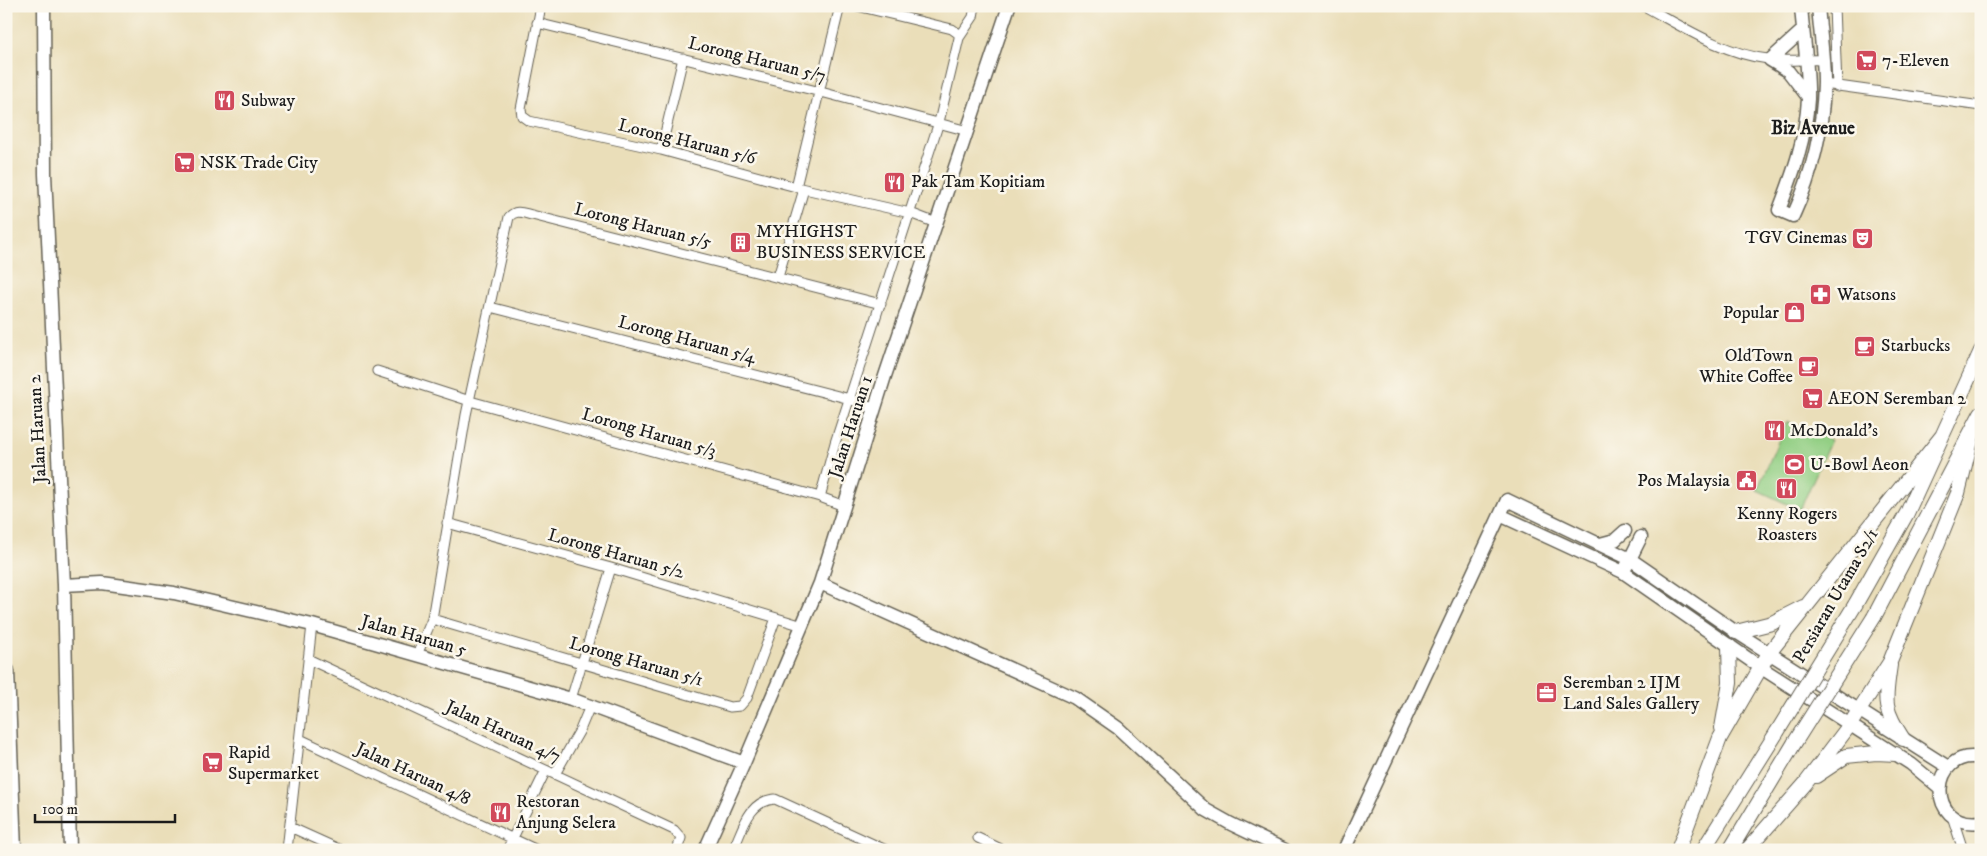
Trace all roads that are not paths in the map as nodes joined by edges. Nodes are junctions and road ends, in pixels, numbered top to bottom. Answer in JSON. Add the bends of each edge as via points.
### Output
{"nodes":[{"id":1,"x":44,"y":6,"type":"edge"},
{"id":2,"x":541,"y":6,"type":"edge"},
{"id":3,"x":840,"y":6,"type":"edge"},
{"id":4,"x":856,"y":6,"type":"edge"},
{"id":5,"x":976,"y":6,"type":"edge"},
{"id":6,"x":1009,"y":6,"type":"edge"},
{"id":7,"x":1644,"y":6,"type":"edge"},
{"id":8,"x":1801,"y":6,"type":"edge"},
{"id":9,"x":1818,"y":6,"type":"edge"},
{"id":10,"x":1834,"y":6,"type":"edge"},
{"id":11,"x":537,"y":23,"type":"junction"},
{"id":12,"x":1803,"y":30,"type":"junction"},
{"id":13,"x":959,"y":38,"type":"junction"},
{"id":14,"x":683,"y":58,"type":"junction"},
{"id":15,"x":1805,"y":59,"type":"junction"},
{"id":16,"x":1770,"y":60,"type":"junction"},
{"id":17,"x":1823,"y":60,"type":"junction"},
{"id":18,"x":1824,"y":84,"type":"junction"},
{"id":19,"x":1837,"y":87,"type":"junction"},
{"id":20,"x":821,"y":92,"type":"junction"},
{"id":21,"x":1808,"y":97,"type":"junction"},
{"id":22,"x":1981,"y":106,"type":"edge"},
{"id":23,"x":939,"y":122,"type":"junction"},
{"id":24,"x":968,"y":131,"type":"junction"},
{"id":25,"x":661,"y":150,"type":"junction"},
{"id":26,"x":800,"y":188,"type":"junction"},
{"id":27,"x":910,"y":213,"type":"junction"},
{"id":28,"x":936,"y":222,"type":"junction"},
{"id":29,"x":778,"y":277,"type":"junction"},
{"id":30,"x":881,"y":304,"type":"junction"},
{"id":31,"x":490,"y":306,"type":"junction"},
{"id":32,"x":1981,"y":350,"type":"edge"},
{"id":33,"x":377,"y":371,"type":"dead end"},
{"id":34,"x":850,"y":400,"type":"junction"},
{"id":35,"x":470,"y":401,"type":"junction"},
{"id":36,"x":874,"y":409,"type":"junction"},
{"id":37,"x":1981,"y":413,"type":"edge"},
{"id":38,"x":1974,"y":428,"type":"junction"},
{"id":39,"x":1942,"y":436,"type":"junction"},
{"id":40,"x":820,"y":497,"type":"junction"},
{"id":41,"x":844,"y":506,"type":"junction"},
{"id":42,"x":1500,"y":514,"type":"junction"},
{"id":43,"x":447,"y":523,"type":"junction"},
{"id":44,"x":1625,"y":531,"type":"dead end"},
{"id":45,"x":1600,"y":544,"type":"junction"},
{"id":46,"x":1616,"y":551,"type":"junction"},
{"id":47,"x":1630,"y":559,"type":"junction"},
{"id":48,"x":1609,"y":564,"type":"junction"},
{"id":49,"x":612,"y":568,"type":"junction"},
{"id":50,"x":1623,"y":572,"type":"junction"},
{"id":51,"x":1648,"y":572,"type":"junction"},
{"id":52,"x":820,"y":583,"type":"junction"},
{"id":53,"x":64,"y":585,"type":"junction"},
{"id":54,"x":1810,"y":603,"type":"junction"},
{"id":55,"x":776,"y":618,"type":"junction"},
{"id":56,"x":432,"y":619,"type":"junction"},
{"id":57,"x":312,"y":625,"type":"junction"},
{"id":58,"x":803,"y":626,"type":"junction"},
{"id":59,"x":1736,"y":632,"type":"junction"},
{"id":60,"x":1729,"y":646,"type":"junction"},
{"id":61,"x":1769,"y":653,"type":"junction"},
{"id":62,"x":417,"y":655,"type":"junction"},
{"id":63,"x":308,"y":659,"type":"junction"},
{"id":64,"x":1890,"y":662,"type":"junction"},
{"id":65,"x":583,"y":664,"type":"junction"},
{"id":66,"x":1760,"y":668,"type":"junction"},
{"id":67,"x":6,"y":671,"type":"edge"},
{"id":68,"x":571,"y":699,"type":"junction"},
{"id":69,"x":590,"y":706,"type":"junction"},
{"id":70,"x":1859,"y":710,"type":"junction"},
{"id":71,"x":1849,"y":726,"type":"junction"},
{"id":72,"x":1720,"y":738,"type":"junction"},
{"id":73,"x":300,"y":739,"type":"junction"},
{"id":74,"x":1903,"y":739,"type":"junction"},
{"id":75,"x":1981,"y":750,"type":"edge"},
{"id":76,"x":1896,"y":754,"type":"junction"},
{"id":77,"x":1968,"y":758,"type":"junction"},
{"id":78,"x":1981,"y":758,"type":"edge"},
{"id":79,"x":744,"y":764,"type":"junction"},
{"id":80,"x":1948,"y":768,"type":"junction"},
{"id":81,"x":546,"y":770,"type":"junction"},
{"id":82,"x":555,"y":774,"type":"junction"},
{"id":83,"x":1805,"y":784,"type":"junction"},
{"id":84,"x":1939,"y":787,"type":"junction"},
{"id":85,"x":1952,"y":816,"type":"junction"},
{"id":86,"x":1981,"y":822,"type":"edge"},
{"id":87,"x":290,"y":827,"type":"junction"},
{"id":88,"x":512,"y":838,"type":"junction"},
{"id":89,"x":978,"y":838,"type":"dead end"},
{"id":90,"x":13,"y":850,"type":"edge"},
{"id":91,"x":70,"y":850,"type":"edge"},
{"id":92,"x":286,"y":850,"type":"edge"},
{"id":93,"x":340,"y":850,"type":"edge"},
{"id":94,"x":507,"y":850,"type":"edge"},
{"id":95,"x":537,"y":850,"type":"edge"},
{"id":96,"x":677,"y":850,"type":"edge"},
{"id":97,"x":705,"y":850,"type":"edge"},
{"id":98,"x":733,"y":850,"type":"edge"},
{"id":99,"x":886,"y":850,"type":"edge"},
{"id":100,"x":1003,"y":850,"type":"edge"},
{"id":101,"x":1285,"y":850,"type":"edge"},
{"id":102,"x":1344,"y":850,"type":"edge"},
{"id":103,"x":1678,"y":850,"type":"edge"},
{"id":104,"x":1703,"y":850,"type":"edge"},
{"id":105,"x":1730,"y":850,"type":"edge"},
{"id":106,"x":1747,"y":850,"type":"edge"},
{"id":107,"x":1963,"y":850,"type":"edge"}],
"edges":[{"from":1,"to":53,"type":"street","name":"Jalan Haruan 2","via":[[44,174]]},
{"from":2,"to":11,"type":"street"},
{"from":3,"to":20,"type":"street"},
{"from":4,"to":13,"type":"street","via":[[952,29]]},
{"from":5,"to":13,"type":"street","via":[[973,18]]},
{"from":6,"to":24,"type":"street","name":"Jalan Haruan 1"},
{"from":7,"to":16,"type":"street","via":[[1728,49]]},
{"from":8,"to":12,"type":"street"},
{"from":9,"to":17,"type":"street"},
{"from":10,"to":19,"type":"street"},
{"from":11,"to":14,"type":"street","name":"Lorong Haruan 5/7"},
{"from":11,"to":25,"type":"street","name":"Lorong Haruan 5/6","via":[[520,109],[522,116],[529,121]]},
{"from":12,"to":15,"type":"street"},
{"from":12,"to":16,"type":"street"},
{"from":13,"to":23,"type":"street"},
{"from":14,"to":20,"type":"street","name":"Lorong Haruan 5/7"},
{"from":14,"to":25,"type":"street"},
{"from":15,"to":16,"type":"street"},
{"from":15,"to":17,"type":"street"},
{"from":15,"to":21,"type":"street"},
{"from":16,"to":21,"type":"street","via":[[1788,72]]},
{"from":17,"to":18,"type":"street"},
{"from":18,"to":19,"type":"street"},
{"from":18,"to":21,"type":"street","via":[[1812,166],[1793,216],[1779,210],[1798,156]]},
{"from":19,"to":22,"type":"street"},
{"from":20,"to":23,"type":"street","name":"Lorong Haruan 5/7"},
{"from":20,"to":26,"type":"street"},
{"from":23,"to":24,"type":"street","name":"Lorong Haruan 5/7"},
{"from":23,"to":27,"type":"street"},
{"from":24,"to":28,"type":"street","name":"Jalan Haruan 1"},
{"from":25,"to":26,"type":"street","name":"Lorong Haruan 5/6"},
{"from":26,"to":27,"type":"street","name":"Lorong Haruan 5/6"},
{"from":26,"to":29,"type":"street"},
{"from":27,"to":28,"type":"street","name":"Lorong Haruan 5/6"},
{"from":27,"to":30,"type":"street"},
{"from":28,"to":36,"type":"street","name":"Jalan Haruan 1"},
{"from":29,"to":30,"type":"street","name":"Lorong Haruan 5/5"},
{"from":29,"to":31,"type":"street","name":"Lorong Haruan 5/5","via":[[516,212],[509,217]]},
{"from":30,"to":34,"type":"street"},
{"from":31,"to":34,"type":"street","name":"Lorong Haruan 5/4"},
{"from":31,"to":35,"type":"street"},
{"from":32,"to":39,"type":"main road","name":"Persiaran Utama S2/1"},
{"from":33,"to":35,"type":"street","name":"Lorong Haruan 5/3"},
{"from":34,"to":36,"type":"street","name":"Lorong Haruan 5/4"},
{"from":34,"to":40,"type":"street"},
{"from":35,"to":40,"type":"street","name":"Lorong Haruan 5/3"},
{"from":35,"to":43,"type":"street"},
{"from":36,"to":41,"type":"street","name":"Jalan Haruan 1"},
{"from":37,"to":38,"type":"main road"},
{"from":38,"to":64,"type":"main road","via":[[1958,493]]},
{"from":38,"to":105,"type":"main road","bridge":true,"via":[[1874,617]]},
{"from":39,"to":54,"type":"main road"},
{"from":39,"to":104,"type":"main road","name":"Persiaran Utama S2/1","bridge":true,"via":[[1907,512],[1855,605]]},
{"from":40,"to":41,"type":"street","name":"Lorong Haruan 5/3"},
{"from":41,"to":52,"type":"street","name":"Jalan Haruan 1"},
{"from":42,"to":45,"type":"street","via":[[1507,500]]},
{"from":42,"to":48,"type":"street"},
{"from":42,"to":102,"type":"street"},
{"from":43,"to":49,"type":"street","name":"Lorong Haruan 5/2"},
{"from":43,"to":56,"type":"street"},
{"from":44,"to":45,"type":"street","via":[[1615,540]]},
{"from":45,"to":46,"type":"street"},
{"from":46,"to":47,"type":"street"},
{"from":46,"to":48,"type":"street"},
{"from":47,"to":50,"type":"street"},
{"from":47,"to":51,"type":"street"},
{"from":47,"to":51,"type":"street","via":[[1641,537],[1641,558]]},
{"from":48,"to":50,"type":"street"},
{"from":49,"to":55,"type":"street","name":"Lorong Haruan 5/2"},
{"from":49,"to":65,"type":"street"},
{"from":50,"to":60,"type":"street"},
{"from":51,"to":59,"type":"street"},
{"from":52,"to":58,"type":"street","name":"Jalan Haruan 1"},
{"from":52,"to":101,"type":"street","via":[[1075,698],[1118,728],[1206,810]]},
{"from":53,"to":57,"type":"street","name":"Jalan Haruan 5","via":[[102,583],[182,594]]},
{"from":53,"to":91,"type":"street","name":"Jalan Haruan 2"},
{"from":54,"to":59,"type":"main road","via":[[1772,623]]},
{"from":54,"to":61,"type":"main road"},
{"from":55,"to":58,"type":"street","name":"Lorong Haruan 5/2"},
{"from":55,"to":65,"type":"street","name":"Lorong Haruan 5/1","via":[[747,698],[740,706],[730,707]]},
{"from":56,"to":62,"type":"street"},
{"from":56,"to":65,"type":"street","name":"Lorong Haruan 5/1"},
{"from":57,"to":62,"type":"street","name":"Jalan Haruan 5"},
{"from":57,"to":63,"type":"street"},
{"from":58,"to":79,"type":"street","name":"Jalan Haruan 1"},
{"from":59,"to":61,"type":"street"},
{"from":60,"to":66,"type":"street"},
{"from":60,"to":72,"type":"main road","via":[[1730,683]]},
{"from":61,"to":66,"type":"main road"},
{"from":61,"to":70,"type":"street"},
{"from":62,"to":68,"type":"street","name":"Jalan Haruan 5"},
{"from":63,"to":73,"type":"street"},
{"from":63,"to":81,"type":"street","name":"Jalan Haruan 4/7"},
{"from":64,"to":70,"type":"main road"},
{"from":64,"to":74,"type":"main road","via":[[1885,704],[1888,718]]},
{"from":65,"to":68,"type":"street"},
{"from":66,"to":71,"type":"street"},
{"from":66,"to":72,"type":"main road"},
{"from":67,"to":90,"type":"highway"},
{"from":68,"to":69,"type":"street","name":"Jalan Haruan 5"},
{"from":69,"to":79,"type":"street","name":"Jalan Haruan 5"},
{"from":69,"to":82,"type":"street"},
{"from":70,"to":71,"type":"main road"},
{"from":70,"to":74,"type":"street"},
{"from":71,"to":76,"type":"street"},
{"from":71,"to":83,"type":"main road"},
{"from":72,"to":103,"type":"main road"},
{"from":73,"to":87,"type":"street"},
{"from":73,"to":88,"type":"street","name":"Jalan Haruan 4/8"},
{"from":74,"to":80,"type":"street"},
{"from":75,"to":77,"type":"street"},
{"from":76,"to":83,"type":"main road","via":[[1846,756]]},
{"from":76,"to":84,"type":"street"},
{"from":77,"to":78,"type":"street"},
{"from":77,"to":80,"type":"street"},
{"from":79,"to":97,"type":"street","name":"Jalan Haruan 1"},
{"from":80,"to":84,"type":"street"},
{"from":81,"to":82,"type":"street","name":"Jalan Haruan 4/7"},
{"from":81,"to":88,"type":"street"},
{"from":82,"to":96,"type":"street","name":"Jalan Haruan 4/7","via":[[674,830],[681,838]]},
{"from":83,"to":106,"type":"main road"},
{"from":84,"to":85,"type":"street","via":[[1944,808]]},
{"from":85,"to":86,"type":"street","via":[[1961,822]]},
{"from":85,"to":107,"type":"street"},
{"from":87,"to":92,"type":"street"},
{"from":87,"to":93,"type":"street"},
{"from":88,"to":94,"type":"street"},
{"from":88,"to":95,"type":"street","name":"Jalan Haruan 4/8"},
{"from":89,"to":100,"type":"street"},
{"from":98,"to":99,"type":"street","via":[[753,808],[764,800],[775,799]]}]}
